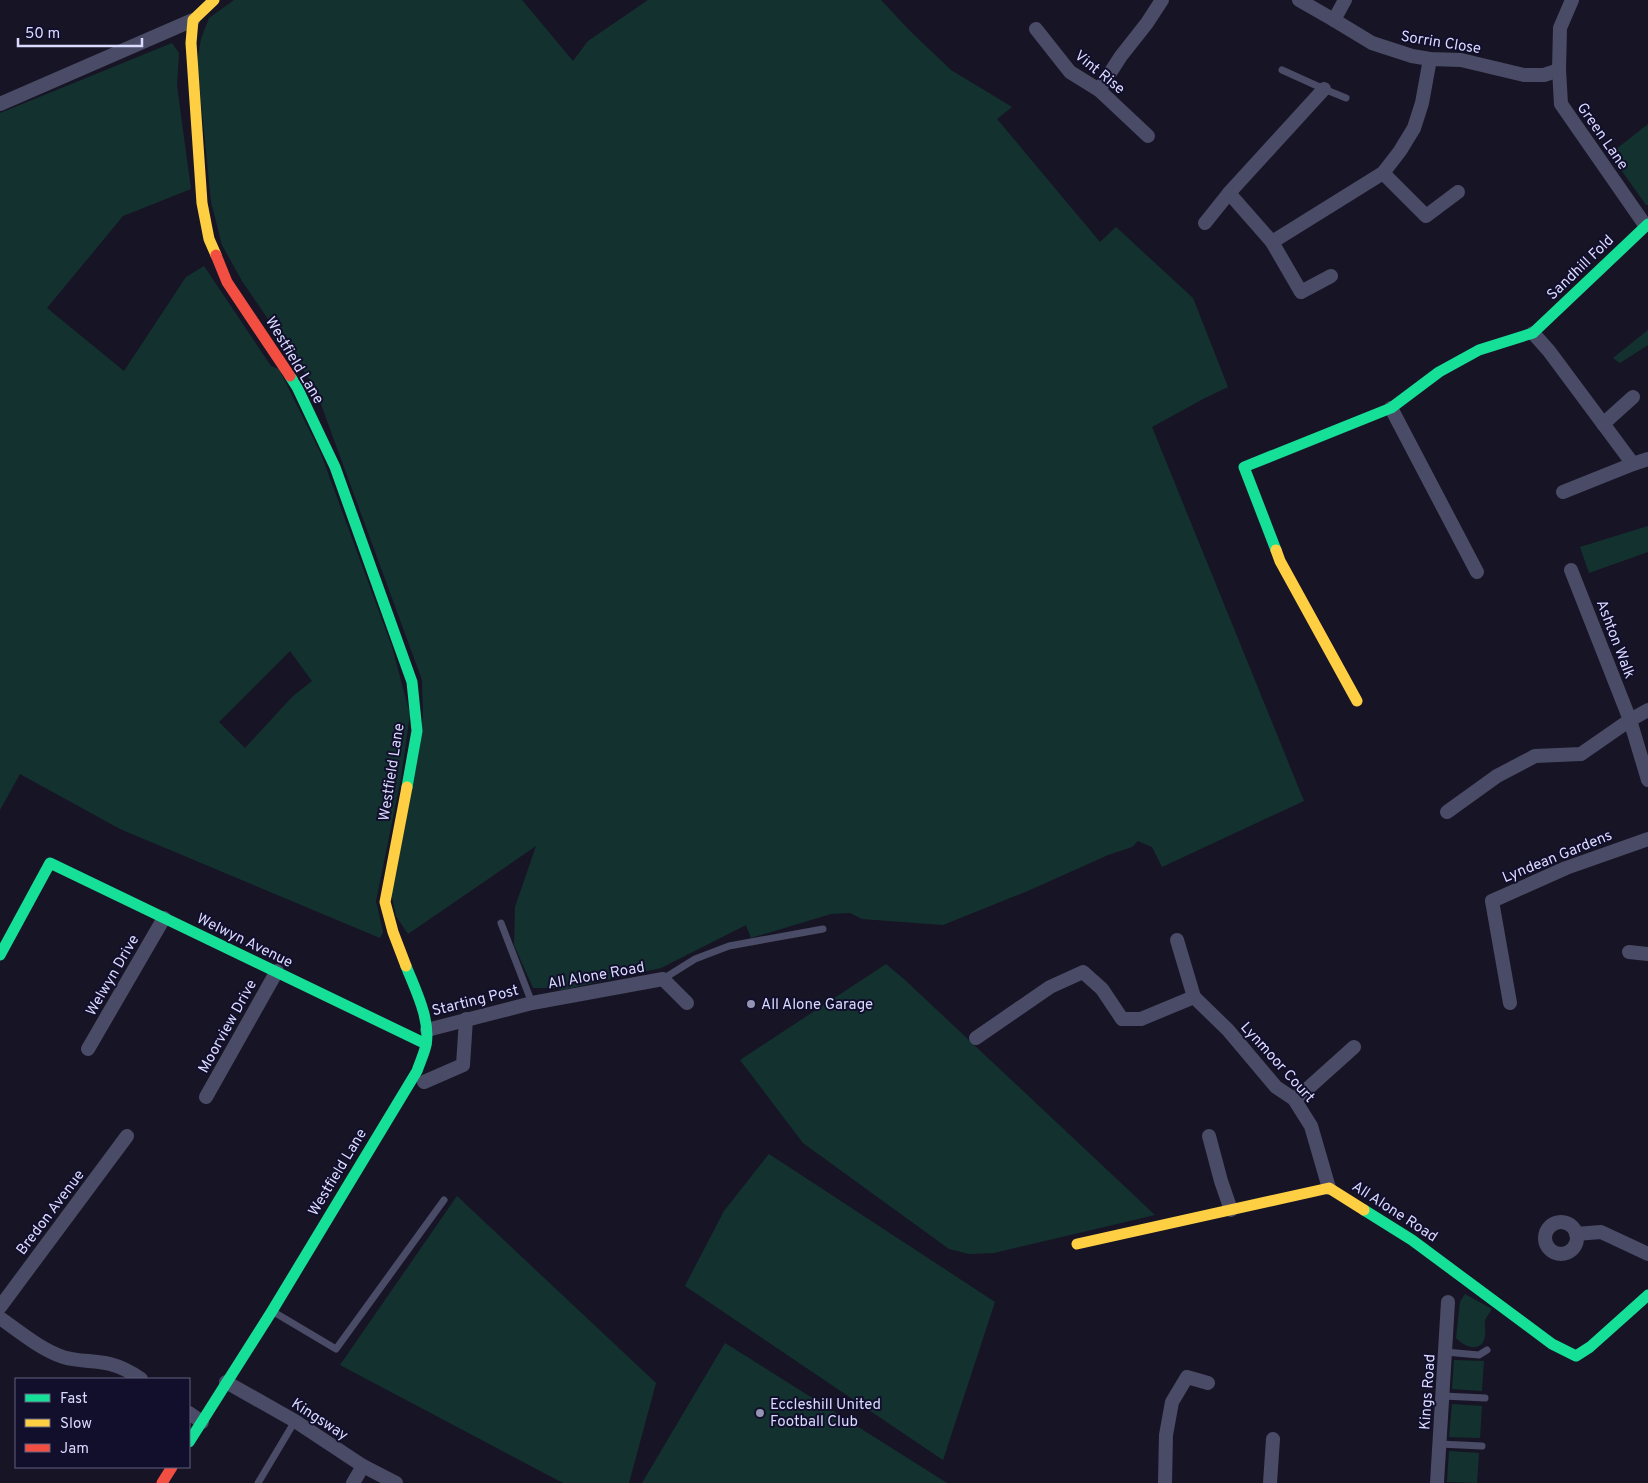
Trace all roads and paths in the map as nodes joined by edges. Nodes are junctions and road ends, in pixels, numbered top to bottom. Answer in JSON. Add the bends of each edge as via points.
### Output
{"nodes":[{"id":1,"x":214,"y":0,"type":"edge"},
{"id":2,"x":1162,"y":0,"type":"edge"},
{"id":3,"x":1299,"y":0,"type":"edge"},
{"id":4,"x":1345,"y":0,"type":"edge"},
{"id":5,"x":1572,"y":0,"type":"edge"},
{"id":6,"x":193,"y":20,"type":"junction"},
{"id":7,"x":1334,"y":20,"type":"junction"},
{"id":8,"x":1036,"y":29,"type":"dead end"},
{"id":9,"x":1430,"y":59,"type":"junction"},
{"id":10,"x":1282,"y":70,"type":"dead end"},
{"id":11,"x":1559,"y":70,"type":"junction"},
{"id":12,"x":1324,"y":89,"type":"junction"},
{"id":13,"x":1099,"y":90,"type":"junction"},
{"id":14,"x":1346,"y":98,"type":"dead end"},
{"id":15,"x":0,"y":104,"type":"edge"},
{"id":16,"x":1148,"y":136,"type":"dead end"},
{"id":17,"x":1383,"y":173,"type":"junction"},
{"id":18,"x":1229,"y":192,"type":"junction"},
{"id":19,"x":1458,"y":192,"type":"dead end"},
{"id":20,"x":1205,"y":223,"type":"dead end"},
{"id":21,"x":1647,"y":224,"type":"edge"},
{"id":22,"x":1272,"y":242,"type":"junction"},
{"id":23,"x":1331,"y":276,"type":"dead end"},
{"id":24,"x":1533,"y":333,"type":"junction"},
{"id":25,"x":1633,"y":397,"type":"dead end"},
{"id":26,"x":1392,"y":408,"type":"junction"},
{"id":27,"x":1603,"y":424,"type":"junction"},
{"id":28,"x":1648,"y":459,"type":"edge"},
{"id":29,"x":1633,"y":464,"type":"junction"},
{"id":30,"x":1563,"y":492,"type":"dead end"},
{"id":31,"x":1571,"y":570,"type":"dead end"},
{"id":32,"x":1477,"y":572,"type":"dead end"},
{"id":33,"x":1357,"y":702,"type":"dead end"},
{"id":34,"x":1648,"y":710,"type":"edge"},
{"id":35,"x":1630,"y":720,"type":"junction"},
{"id":36,"x":1648,"y":780,"type":"edge"},
{"id":37,"x":1447,"y":812,"type":"dead end"},
{"id":38,"x":1648,"y":839,"type":"edge"},
{"id":39,"x":164,"y":918,"type":"junction"},
{"id":40,"x":501,"y":923,"type":"dead end"},
{"id":41,"x":823,"y":929,"type":"dead end"},
{"id":42,"x":1178,"y":940,"type":"dead end"},
{"id":43,"x":1628,"y":952,"type":"dead end"},
{"id":44,"x":1648,"y":954,"type":"edge"},
{"id":45,"x":0,"y":955,"type":"edge"},
{"id":46,"x":276,"y":971,"type":"junction"},
{"id":47,"x":663,"y":979,"type":"junction"},
{"id":48,"x":1194,"y":997,"type":"junction"},
{"id":49,"x":532,"y":1003,"type":"junction"},
{"id":50,"x":687,"y":1003,"type":"dead end"},
{"id":51,"x":1510,"y":1003,"type":"dead end"},
{"id":52,"x":466,"y":1019,"type":"junction"},
{"id":53,"x":427,"y":1030,"type":"junction"},
{"id":54,"x":976,"y":1038,"type":"dead end"},
{"id":55,"x":426,"y":1044,"type":"junction"},
{"id":56,"x":1354,"y":1047,"type":"dead end"},
{"id":57,"x":88,"y":1049,"type":"dead end"},
{"id":58,"x":424,"y":1082,"type":"dead end"},
{"id":59,"x":206,"y":1097,"type":"dead end"},
{"id":60,"x":1294,"y":1099,"type":"junction"},
{"id":61,"x":127,"y":1136,"type":"dead end"},
{"id":62,"x":1209,"y":1136,"type":"dead end"},
{"id":63,"x":1329,"y":1188,"type":"junction"},
{"id":64,"x":444,"y":1200,"type":"dead end"},
{"id":65,"x":1230,"y":1210,"type":"junction"},
{"id":66,"x":1576,"y":1234,"type":"dead end"},
{"id":67,"x":1077,"y":1244,"type":"dead end"},
{"id":68,"x":1648,"y":1254,"type":"edge"},
{"id":69,"x":1648,"y":1295,"type":"edge"},
{"id":70,"x":1448,"y":1302,"type":"dead end"},
{"id":71,"x":0,"y":1307,"type":"edge"},
{"id":72,"x":272,"y":1311,"type":"junction"},
{"id":73,"x":0,"y":1318,"type":"edge"},
{"id":74,"x":1487,"y":1350,"type":"dead end"},
{"id":75,"x":1445,"y":1352,"type":"junction"},
{"id":76,"x":140,"y":1378,"type":"edge"},
{"id":77,"x":226,"y":1382,"type":"junction"},
{"id":78,"x":1208,"y":1383,"type":"dead end"},
{"id":79,"x":1443,"y":1396,"type":"junction"},
{"id":80,"x":1485,"y":1398,"type":"dead end"},
{"id":81,"x":190,"y":1414,"type":"edge"},
{"id":82,"x":295,"y":1421,"type":"junction"},
{"id":83,"x":202,"y":1422,"type":"junction"},
{"id":84,"x":1273,"y":1439,"type":"dead end"},
{"id":85,"x":190,"y":1440,"type":"edge"},
{"id":86,"x":1440,"y":1444,"type":"junction"},
{"id":87,"x":1482,"y":1446,"type":"dead end"},
{"id":88,"x":363,"y":1466,"type":"junction"},
{"id":89,"x":171,"y":1468,"type":"edge"},
{"id":90,"x":162,"y":1483,"type":"edge"},
{"id":91,"x":258,"y":1483,"type":"edge"},
{"id":92,"x":353,"y":1483,"type":"edge"},
{"id":93,"x":396,"y":1483,"type":"edge"},
{"id":94,"x":1165,"y":1483,"type":"edge"},
{"id":95,"x":1270,"y":1483,"type":"edge"},
{"id":96,"x":1437,"y":1483,"type":"edge"}],
"edges":[{"from":1,"to":6,"type":"street"},
{"from":2,"to":13,"type":"street"},
{"from":3,"to":7,"type":"street","name":"Sorrin Close"},
{"from":4,"to":7,"type":"street"},
{"from":5,"to":11,"type":"street","name":"Green Lane","via":[[1560,28]]},
{"from":6,"to":15,"type":"street"},
{"from":6,"to":53,"type":"street","name":"Westfield Lane","via":[[191,43],[202,203],[209,239],[227,282],[297,387],[335,467],[412,682],[417,732],[385,902],[393,932],[421,1003]]},
{"from":7,"to":9,"type":"street","name":"Sorrin Close","via":[[1372,44]]},
{"from":8,"to":13,"type":"street","name":"Vint Rise","via":[[1070,72]]},
{"from":9,"to":11,"type":"street","name":"Sorrin Close","via":[[1461,60],[1524,75],[1544,75]]},
{"from":9,"to":17,"type":"street","via":[[1414,128]]},
{"from":10,"to":12,"type":"lane"},
{"from":11,"to":21,"type":"street","name":"Green Lane","via":[[1561,104]]},
{"from":12,"to":14,"type":"lane"},
{"from":12,"to":18,"type":"street"},
{"from":13,"to":16,"type":"street","name":"Vint Rise"},
{"from":17,"to":19,"type":"street","via":[[1426,216]]},
{"from":17,"to":22,"type":"street"},
{"from":18,"to":20,"type":"street"},
{"from":18,"to":22,"type":"street"},
{"from":21,"to":24,"type":"street","name":"Sandhill Fold"},
{"from":22,"to":23,"type":"street","via":[[1301,292]]},
{"from":24,"to":26,"type":"street","via":[[1479,350],[1439,372]]},
{"from":24,"to":27,"type":"street"},
{"from":25,"to":27,"type":"street"},
{"from":26,"to":32,"type":"street"},
{"from":26,"to":33,"type":"street","via":[[1244,467],[1280,561]]},
{"from":27,"to":29,"type":"street"},
{"from":28,"to":29,"type":"street"},
{"from":29,"to":30,"type":"street"},
{"from":31,"to":35,"type":"street","name":"Ashton Walk"},
{"from":34,"to":35,"type":"street"},
{"from":35,"to":36,"type":"street"},
{"from":35,"to":37,"type":"street","via":[[1581,754],[1535,756],[1497,776]]},
{"from":38,"to":51,"type":"street","name":"Lyndean Gardens","via":[[1566,868],[1492,900]]},
{"from":39,"to":45,"type":"street","name":"Welwyn Avenue","via":[[50,863]]},
{"from":39,"to":46,"type":"street","name":"Welwyn Avenue"},
{"from":39,"to":57,"type":"street","name":"Welwyn Drive"},
{"from":40,"to":49,"type":"lane"},
{"from":41,"to":47,"type":"lane","via":[[729,946],[695,959]]},
{"from":42,"to":48,"type":"street"},
{"from":43,"to":44,"type":"street"},
{"from":46,"to":55,"type":"street","name":"Welwyn Avenue"},
{"from":46,"to":59,"type":"street","name":"Moorview Drive"},
{"from":47,"to":49,"type":"street","name":"All Alone Road"},
{"from":47,"to":50,"type":"street","name":"All Alone Road"},
{"from":48,"to":54,"type":"street","via":[[1141,1019],[1122,1019],[1102,989],[1084,972],[1050,987]]},
{"from":48,"to":60,"type":"street","name":"Lynmoor Court","via":[[1228,1030],[1276,1087]]},
{"from":49,"to":52,"type":"street","name":"Starting Post"},
{"from":52,"to":53,"type":"street","name":"Starting Post"},
{"from":52,"to":58,"type":"street","via":[[463,1064]]},
{"from":53,"to":55,"type":"street","name":"Westfield Lane"},
{"from":55,"to":72,"type":"street","name":"Westfield Lane","via":[[417,1071]]},
{"from":56,"to":60,"type":"street"},
{"from":60,"to":63,"type":"street","name":"Lynmoor Court","via":[[1311,1126]]},
{"from":61,"to":71,"type":"street","name":"Bredon Avenue"},
{"from":62,"to":65,"type":"street"},
{"from":63,"to":65,"type":"street","name":"All Alone Road"},
{"from":63,"to":69,"type":"street","name":"All Alone Road","via":[[1412,1240],[1552,1344],[1576,1356]]},
{"from":64,"to":72,"type":"lane","via":[[336,1348]]},
{"from":65,"to":67,"type":"street","name":"All Alone Road"},
{"from":66,"to":68,"type":"street","via":[[1601,1232]]},
{"from":70,"to":75,"type":"street","name":"Kings Road"},
{"from":72,"to":77,"type":"street","name":"Westfield Lane"},
{"from":73,"to":76,"type":"street","via":[[41,1347],[63,1357],[108,1363]]},
{"from":74,"to":75,"type":"lane","via":[[1479,1354]]},
{"from":75,"to":79,"type":"street","name":"Kings Road"},
{"from":77,"to":82,"type":"street","name":"Kingsway"},
{"from":77,"to":83,"type":"street","name":"Westfield Lane"},
{"from":78,"to":94,"type":"street","via":[[1187,1377],[1172,1402],[1166,1435]]},
{"from":79,"to":80,"type":"lane"},
{"from":79,"to":86,"type":"street","name":"Kings Road"},
{"from":81,"to":83,"type":"street"},
{"from":82,"to":88,"type":"street","name":"Kingsway"},
{"from":82,"to":91,"type":"lane"},
{"from":83,"to":85,"type":"street","name":"Westfield Lane"},
{"from":84,"to":95,"type":"street"},
{"from":86,"to":87,"type":"lane"},
{"from":86,"to":96,"type":"street","name":"Kings Road"},
{"from":88,"to":92,"type":"street"},
{"from":88,"to":93,"type":"street","name":"Kingsway"},
{"from":89,"to":90,"type":"street"}]}
